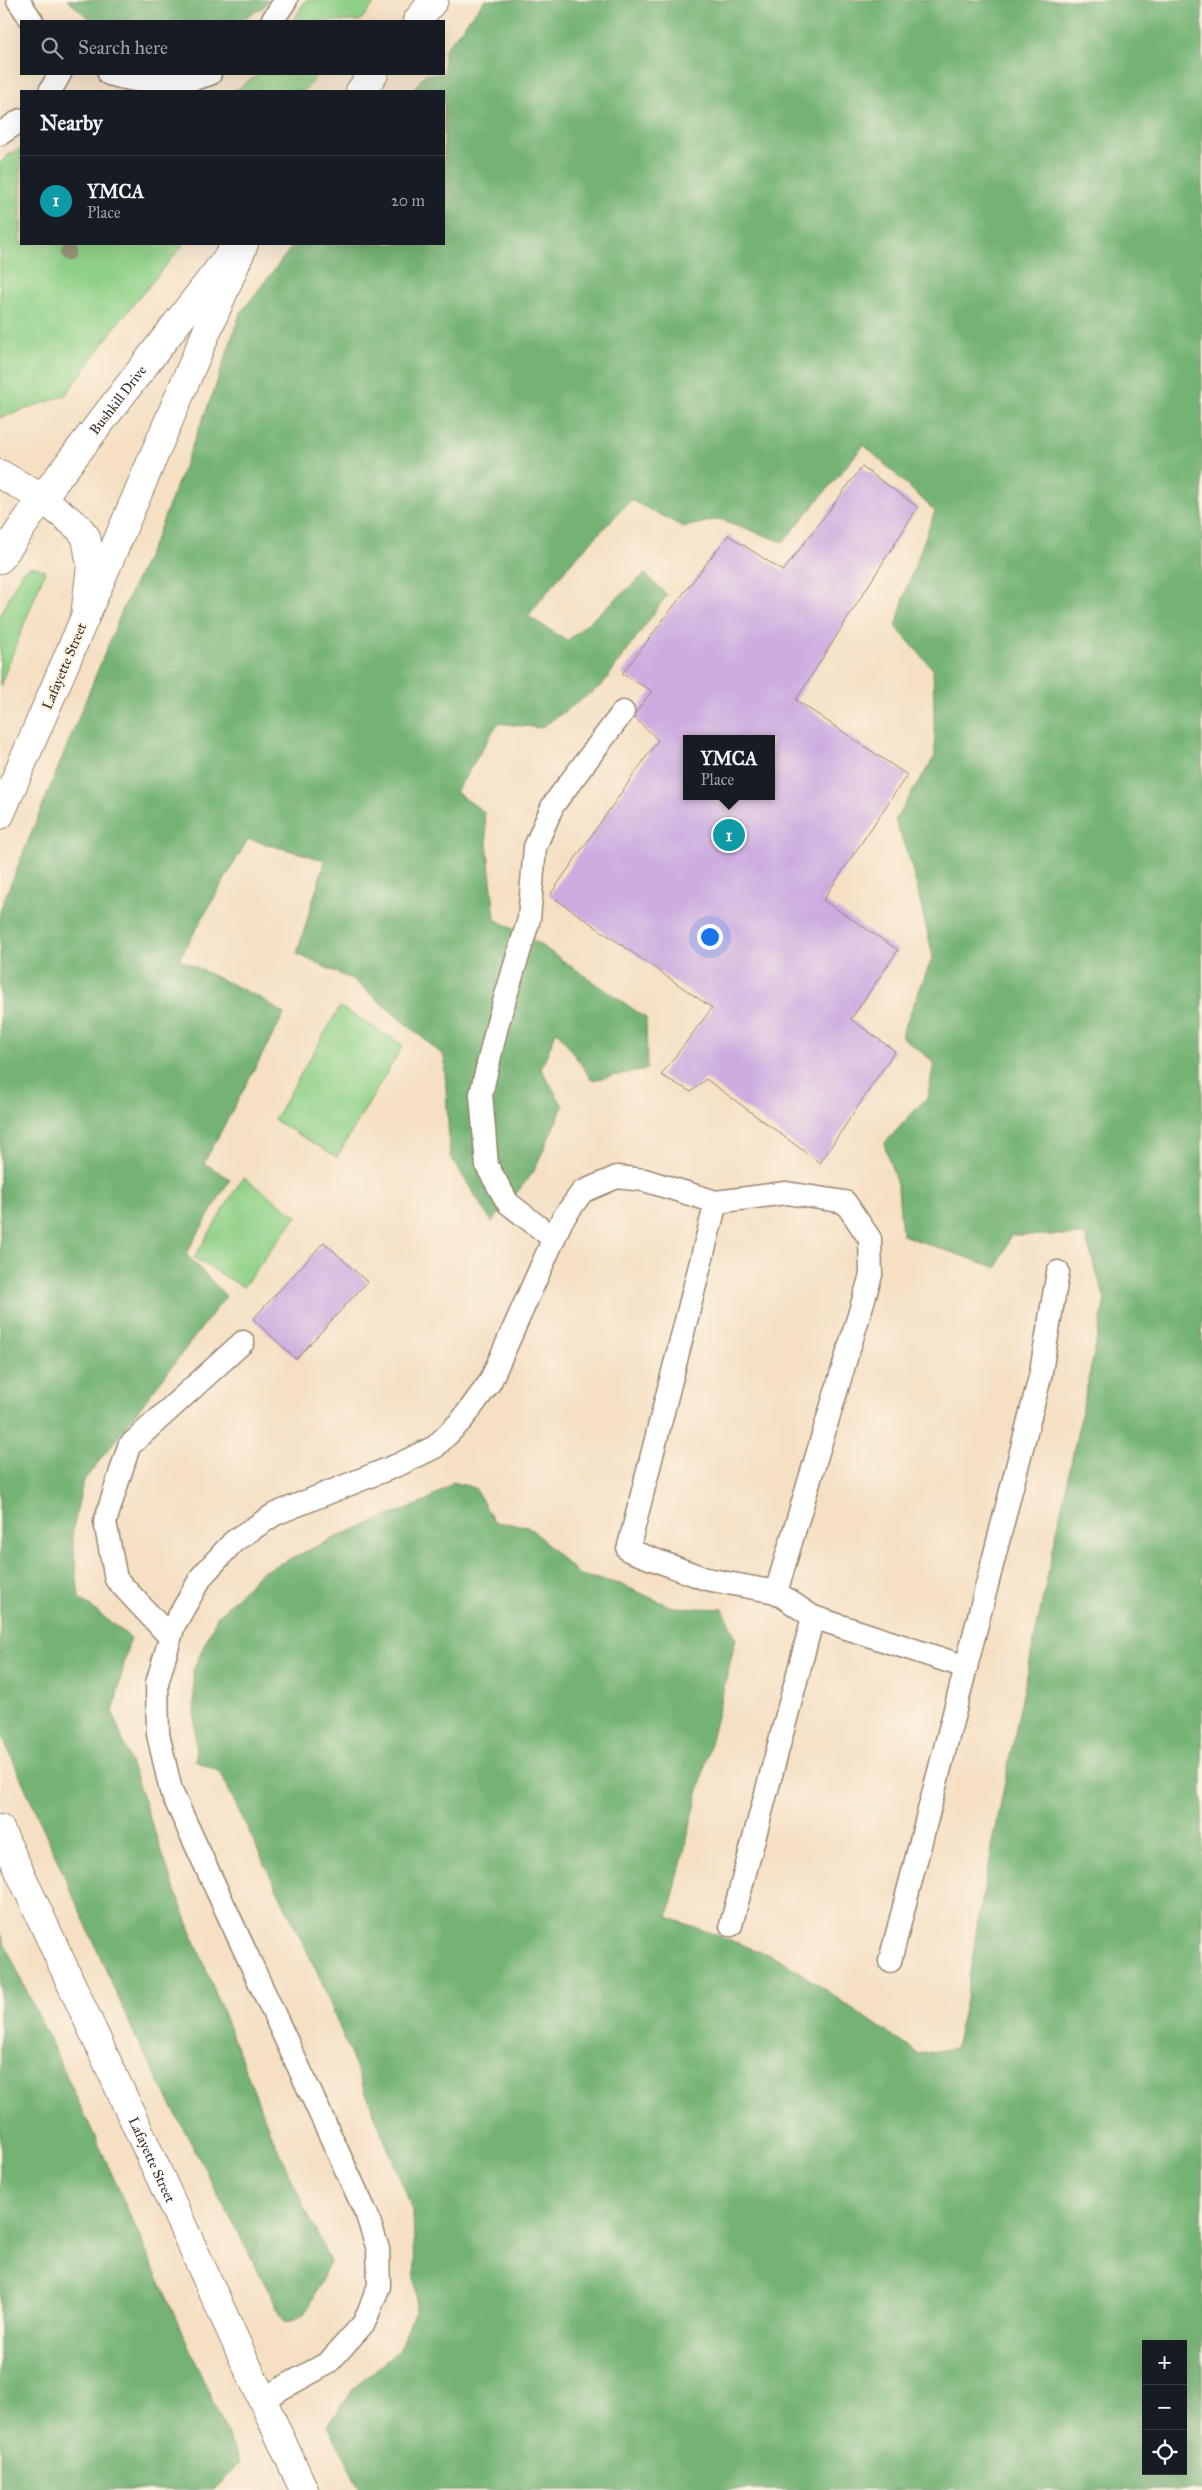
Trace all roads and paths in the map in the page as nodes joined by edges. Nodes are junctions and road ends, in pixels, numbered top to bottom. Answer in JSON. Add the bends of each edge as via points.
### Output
{"nodes":[{"id":1,"x":18,"y":0,"type":"edge"},
{"id":2,"x":286,"y":0,"type":"edge"},
{"id":3,"x":434,"y":0,"type":"edge"},
{"id":4,"x":31,"y":20,"type":"edge"},
{"id":5,"x":273,"y":20,"type":"edge"},
{"id":6,"x":418,"y":20,"type":"edge"},
{"id":7,"x":59,"y":75,"type":"edge"},
{"id":8,"x":112,"y":75,"type":"edge"},
{"id":9,"x":207,"y":75,"type":"edge"},
{"id":10,"x":373,"y":75,"type":"edge"},
{"id":11,"x":51,"y":90,"type":"edge"},
{"id":12,"x":361,"y":90,"type":"edge"},
{"id":13,"x":20,"y":121,"type":"edge"},
{"id":14,"x":0,"y":134,"type":"edge"},
{"id":15,"x":237,"y":245,"type":"edge"},
{"id":16,"x":244,"y":245,"type":"edge"},
{"id":17,"x":0,"y":474,"type":"edge"},
{"id":18,"x":42,"y":498,"type":"junction"},
{"id":19,"x":0,"y":559,"type":"edge"},
{"id":20,"x":85,"y":617,"type":"junction"},
{"id":21,"x":623,"y":712,"type":"dead end"},
{"id":22,"x":0,"y":816,"type":"edge"},
{"id":23,"x":716,"y":1202,"type":"junction"},
{"id":24,"x":554,"y":1239,"type":"junction"},
{"id":25,"x":1058,"y":1272,"type":"dead end"},
{"id":26,"x":243,"y":1342,"type":"dead end"},
{"id":27,"x":776,"y":1592,"type":"junction"},
{"id":28,"x":813,"y":1616,"type":"junction"},
{"id":29,"x":170,"y":1637,"type":"junction"},
{"id":30,"x":966,"y":1667,"type":"junction"},
{"id":31,"x":0,"y":1829,"type":"edge"},
{"id":32,"x":731,"y":1925,"type":"dead end"},
{"id":33,"x":890,"y":1961,"type":"dead end"},
{"id":34,"x":262,"y":2399,"type":"junction"},
{"id":35,"x":304,"y":2490,"type":"edge"}],
"edges":[{"from":1,"to":4,"type":"lane"},
{"from":2,"to":5,"type":"lane"},
{"from":3,"to":6,"type":"main road"},
{"from":7,"to":11,"type":"lane"},
{"from":8,"to":9,"type":"lane","via":[[135,82],[189,81]]},
{"from":10,"to":12,"type":"main road"},
{"from":13,"to":14,"type":"lane"},
{"from":15,"to":18,"type":"main road","name":"Bushkill Drive"},
{"from":16,"to":20,"type":"main road"},
{"from":17,"to":18,"type":"main road","name":"Lafayette Street"},
{"from":18,"to":19,"type":"main road","name":"Bushkill Drive"},
{"from":18,"to":20,"type":"main road","name":"Lafayette Street","via":[[86,537],[90,565]]},
{"from":20,"to":22,"type":"main road","name":"Lafayette Street"},
{"from":21,"to":24,"type":"lane","via":[[553,804],[535,847],[529,920],[498,1022],[482,1094],[487,1166],[508,1203]]},
{"from":23,"to":24,"type":"lane","via":[[644,1180],[617,1177],[582,1192],[562,1220]]},
{"from":23,"to":27,"type":"lane","via":[[628,1550],[706,1579]]},
{"from":23,"to":27,"type":"lane","via":[[786,1194],[845,1202],[870,1239],[871,1276]]},
{"from":24,"to":29,"type":"lane","via":[[490,1382],[462,1420],[435,1447],[275,1514],[234,1541],[202,1576]]},
{"from":25,"to":30,"type":"lane","via":[[1040,1377]]},
{"from":26,"to":29,"type":"lane","via":[[129,1446],[105,1522],[116,1580]]},
{"from":27,"to":28,"type":"lane"},
{"from":28,"to":30,"type":"lane"},
{"from":28,"to":32,"type":"lane"},
{"from":29,"to":34,"type":"lane","via":[[158,1683],[158,1734],[172,1791],[367,2215],[378,2249],[379,2286],[364,2323],[328,2363]]},
{"from":30,"to":33,"type":"lane"},
{"from":31,"to":34,"type":"main road","name":"Lafayette Street"},
{"from":34,"to":35,"type":"main road","name":"Lafayette Street"}]}
